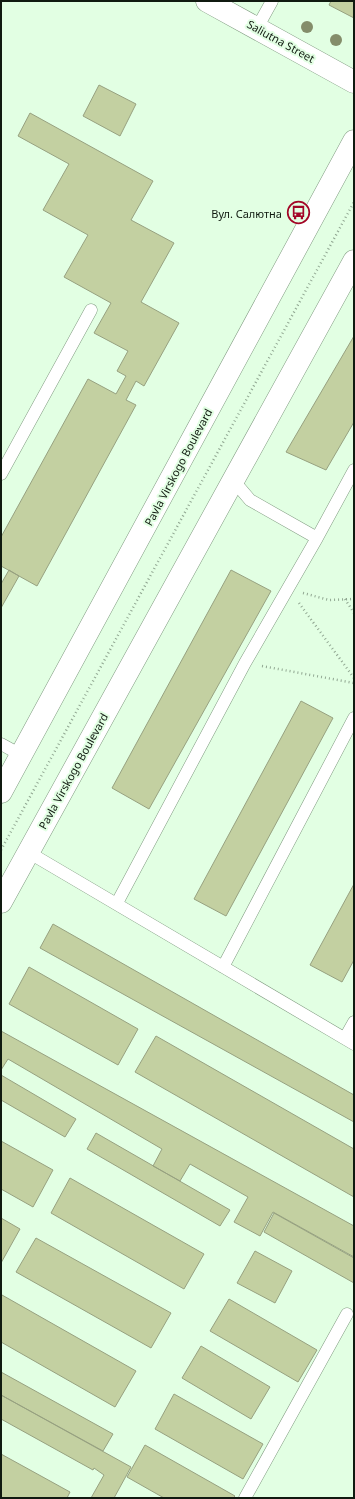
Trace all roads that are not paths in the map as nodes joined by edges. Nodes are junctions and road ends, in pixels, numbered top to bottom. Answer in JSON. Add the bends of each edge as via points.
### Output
{"nodes":[{"id":1,"x":207,"y":1,"type":"edge"},
{"id":2,"x":272,"y":1,"type":"edge"},
{"id":3,"x":257,"y":28,"type":"junction"},
{"id":4,"x":354,"y":82,"type":"edge"},
{"id":5,"x":354,"y":141,"type":"edge"},
{"id":6,"x":354,"y":261,"type":"edge"},
{"id":7,"x":91,"y":310,"type":"dead end"},
{"id":8,"x":354,"y":470,"type":"edge"},
{"id":9,"x":1,"y":474,"type":"edge"},
{"id":10,"x":233,"y":480,"type":"junction"},
{"id":11,"x":317,"y":538,"type":"junction"},
{"id":12,"x":354,"y":718,"type":"edge"},
{"id":13,"x":1,"y":744,"type":"edge"},
{"id":14,"x":21,"y":756,"type":"junction"},
{"id":15,"x":1,"y":792,"type":"edge"},
{"id":16,"x":28,"y":852,"type":"junction"},
{"id":17,"x":1,"y":902,"type":"edge"},
{"id":18,"x":117,"y":903,"type":"junction"},
{"id":19,"x":223,"y":967,"type":"junction"},
{"id":20,"x":354,"y":1022,"type":"edge"},
{"id":21,"x":349,"y":1041,"type":"edge"},
{"id":22,"x":347,"y":1314,"type":"dead end"},
{"id":23,"x":245,"y":1498,"type":"edge"}],
"edges":[{"from":1,"to":3,"type":"street","name":"Saliutna Street"},
{"from":2,"to":3,"type":"lane"},
{"from":3,"to":4,"type":"street","name":"Saliutna Street"},
{"from":5,"to":14,"type":"street","name":"Pavla Virskogo Boulevard"},
{"from":6,"to":10,"type":"street","name":"Pavla Virskogo Boulevard"},
{"from":7,"to":9,"type":"lane"},
{"from":8,"to":11,"type":"lane"},
{"from":10,"to":11,"type":"lane","via":[[250,500]]},
{"from":10,"to":16,"type":"street","name":"Pavla Virskogo Boulevard"},
{"from":11,"to":18,"type":"lane","via":[[246,663]]},
{"from":12,"to":19,"type":"lane"},
{"from":13,"to":14,"type":"lane"},
{"from":14,"to":15,"type":"street","name":"Pavla Virskogo Boulevard"},
{"from":16,"to":17,"type":"street","name":"Pavla Virskogo Boulevard"},
{"from":16,"to":18,"type":"lane"},
{"from":18,"to":19,"type":"lane"},
{"from":19,"to":21,"type":"lane"},
{"from":20,"to":21,"type":"lane"},
{"from":22,"to":23,"type":"lane"}]}
